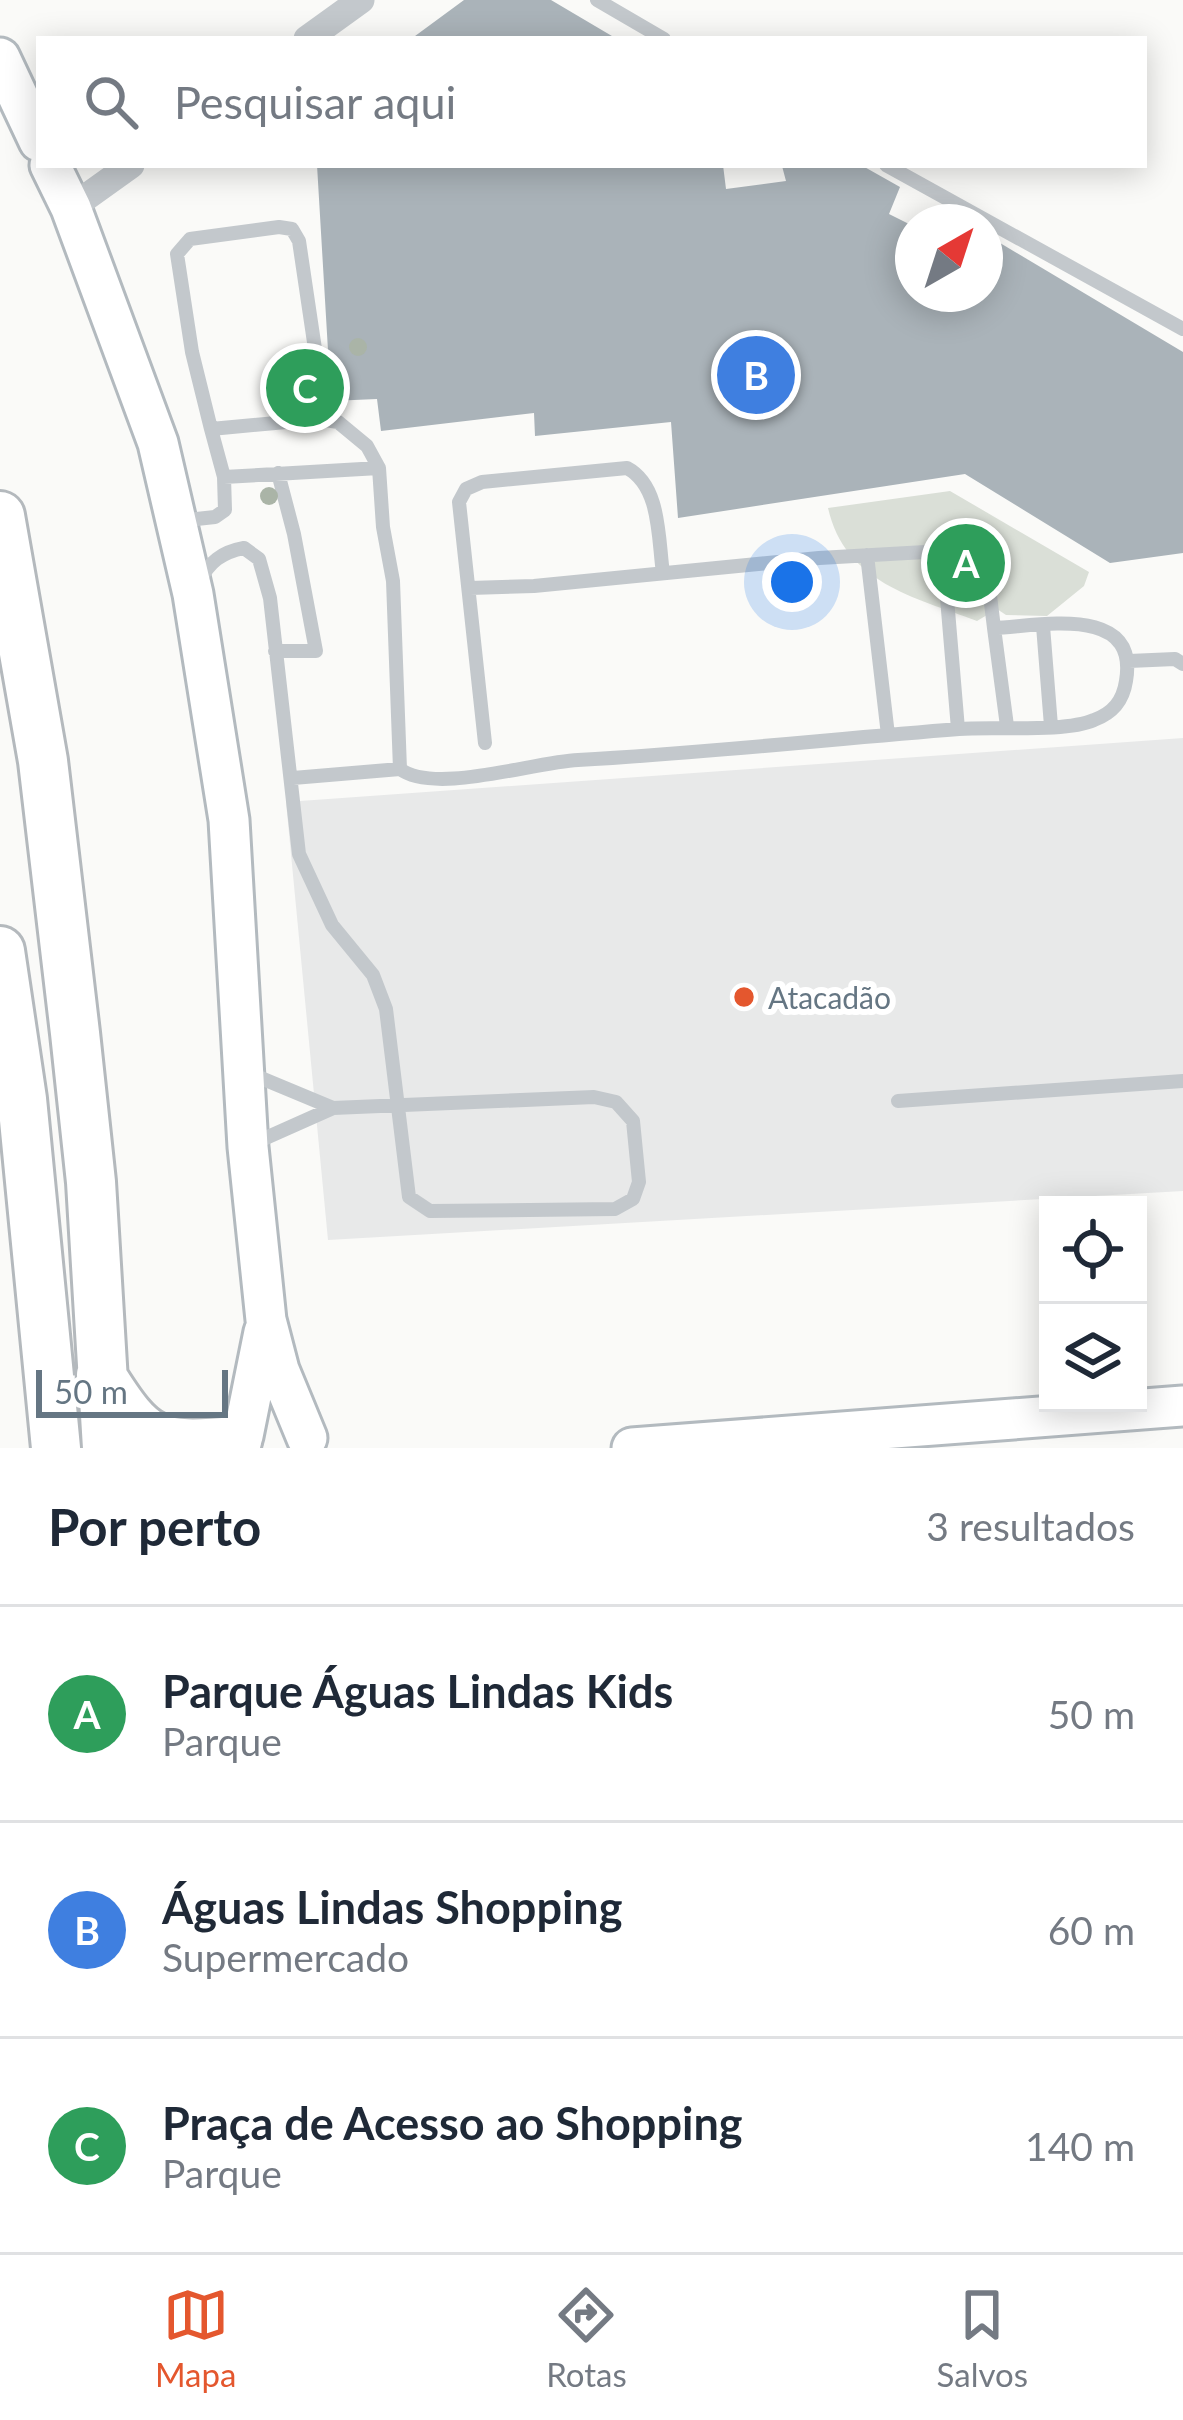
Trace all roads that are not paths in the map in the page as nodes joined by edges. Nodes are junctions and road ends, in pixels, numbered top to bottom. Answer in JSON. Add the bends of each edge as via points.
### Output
{"nodes":[{"id":1,"x":361,"y":0,"type":"edge"},
{"id":2,"x":597,"y":0,"type":"edge"},
{"id":3,"x":311,"y":36,"type":"edge"},
{"id":4,"x":659,"y":36,"type":"edge"},
{"id":5,"x":0,"y":58,"type":"edge"},
{"id":6,"x":36,"y":135,"type":"edge"},
{"id":7,"x":51,"y":168,"type":"edge"},
{"id":8,"x":127,"y":168,"type":"edge"},
{"id":9,"x":891,"y":168,"type":"edge"},
{"id":10,"x":71,"y":208,"type":"junction"},
{"id":11,"x":1183,"y":329,"type":"edge"},
{"id":12,"x":319,"y":419,"type":"junction"},
{"id":13,"x":211,"y":429,"type":"junction"},
{"id":14,"x":379,"y":468,"type":"junction"},
{"id":15,"x":278,"y":473,"type":"junction"},
{"id":16,"x":224,"y":477,"type":"junction"},
{"id":17,"x":0,"y":517,"type":"edge"},
{"id":18,"x":175,"y":521,"type":"junction"},
{"id":19,"x":943,"y":551,"type":"junction"},
{"id":20,"x":867,"y":555,"type":"junction"},
{"id":21,"x":663,"y":573,"type":"junction"},
{"id":22,"x":470,"y":588,"type":"junction"},
{"id":23,"x":193,"y":594,"type":"junction"},
{"id":24,"x":1043,"y":626,"type":"junction"},
{"id":25,"x":994,"y":628,"type":"junction"},
{"id":26,"x":275,"y":651,"type":"junction"},
{"id":27,"x":1129,"y":661,"type":"junction"},
{"id":28,"x":1183,"y":664,"type":"edge"},
{"id":29,"x":1007,"y":726,"type":"junction"},
{"id":30,"x":1051,"y":726,"type":"junction"},
{"id":31,"x":958,"y":729,"type":"junction"},
{"id":32,"x":888,"y":735,"type":"junction"},
{"id":33,"x":485,"y":743,"type":"dead end"},
{"id":34,"x":400,"y":769,"type":"junction"},
{"id":35,"x":293,"y":778,"type":"junction"},
{"id":36,"x":0,"y":951,"type":"edge"},
{"id":37,"x":243,"y":1071,"type":"junction"},
{"id":38,"x":1183,"y":1081,"type":"edge"},
{"id":39,"x":898,"y":1101,"type":"dead end"},
{"id":40,"x":398,"y":1107,"type":"junction"},
{"id":41,"x":333,"y":1108,"type":"junction"},
{"id":42,"x":248,"y":1147,"type":"junction"},
{"id":43,"x":266,"y":1321,"type":"junction"},
{"id":44,"x":100,"y":1372,"type":"junction"},
{"id":45,"x":1183,"y":1406,"type":"edge"},
{"id":46,"x":238,"y":1442,"type":"edge"},
{"id":47,"x":320,"y":1444,"type":"edge"},
{"id":48,"x":54,"y":1446,"type":"edge"},
{"id":49,"x":678,"y":1446,"type":"edge"},
{"id":50,"x":107,"y":1448,"type":"edge"},
{"id":51,"x":632,"y":1448,"type":"edge"}],
"edges":[{"from":1,"to":3,"type":"street"},
{"from":2,"to":4,"type":"lane"},
{"from":5,"to":6,"type":"main road"},
{"from":7,"to":10,"type":"main road"},
{"from":8,"to":10,"type":"street"},
{"from":9,"to":11,"type":"lane"},
{"from":10,"to":18,"type":"main road","via":[[158,443]]},
{"from":12,"to":13,"type":"lane"},
{"from":12,"to":13,"type":"lane","via":[[299,241],[279,227],[190,239],[177,254]]},
{"from":12,"to":14,"type":"lane","via":[[353,432]]},
{"from":13,"to":16,"type":"lane"},
{"from":14,"to":15,"type":"lane"},
{"from":14,"to":34,"type":"lane","via":[[398,641]]},
{"from":15,"to":16,"type":"lane"},
{"from":15,"to":26,"type":"lane","via":[[316,651]]},
{"from":16,"to":18,"type":"lane","via":[[225,510]]},
{"from":17,"to":44,"type":"highway","via":[[43,761],[75,1033]]},
{"from":18,"to":23,"type":"main road"},
{"from":19,"to":20,"type":"lane"},
{"from":19,"to":25,"type":"lane","via":[[972,560],[988,579]]},
{"from":19,"to":31,"type":"lane"},
{"from":20,"to":21,"type":"lane"},
{"from":20,"to":32,"type":"lane"},
{"from":21,"to":22,"type":"lane"},
{"from":21,"to":22,"type":"lane","via":[[652,497],[627,468],[466,489],[459,502]]},
{"from":22,"to":33,"type":"lane"},
{"from":23,"to":26,"type":"lane","via":[[225,551],[244,548],[259,559]]},
{"from":23,"to":37,"type":"main road","via":[[229,820]]},
{"from":24,"to":25,"type":"lane"},
{"from":24,"to":27,"type":"lane","via":[[1092,624],[1121,642]]},
{"from":24,"to":30,"type":"lane"},
{"from":25,"to":29,"type":"lane"},
{"from":26,"to":35,"type":"lane"},
{"from":27,"to":28,"type":"lane"},
{"from":27,"to":30,"type":"lane","via":[[1113,710],[1087,723]]},
{"from":29,"to":30,"type":"lane"},
{"from":29,"to":31,"type":"lane"},
{"from":31,"to":32,"type":"lane"},
{"from":32,"to":34,"type":"lane","via":[[554,761],[434,780]]},
{"from":34,"to":35,"type":"lane"},
{"from":35,"to":40,"type":"lane","via":[[308,878],[332,925],[373,975],[386,1009]]},
{"from":36,"to":48,"type":"highway"},
{"from":37,"to":41,"type":"lane"},
{"from":37,"to":42,"type":"main road"},
{"from":38,"to":39,"type":"lane"},
{"from":40,"to":40,"type":"lane","via":[[616,1102],[633,1121],[639,1182],[633,1199],[615,1209],[430,1211],[410,1197]]},
{"from":40,"to":41,"type":"lane"},
{"from":41,"to":42,"type":"lane"},
{"from":42,"to":43,"type":"main road"},
{"from":43,"to":46,"type":"main road"},
{"from":43,"to":47,"type":"main road","via":[[280,1370]]},
{"from":44,"to":46,"type":"highway","via":[[131,1423],[160,1442]]},
{"from":44,"to":50,"type":"highway"},
{"from":45,"to":49,"type":"main road"},
{"from":46,"to":47,"type":"main road","via":[[282,1427]]},
{"from":49,"to":51,"type":"main road"}]}
